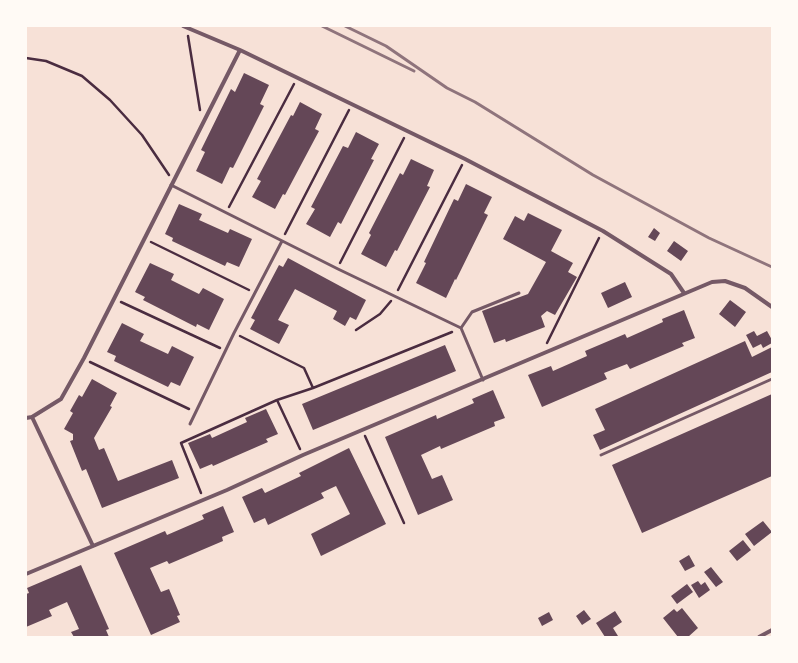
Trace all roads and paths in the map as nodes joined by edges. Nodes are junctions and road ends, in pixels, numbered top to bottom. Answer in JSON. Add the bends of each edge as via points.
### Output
{"nodes":[{"id":1,"x":183,"y":26,"type":"edge"},
{"id":2,"x":189,"y":29,"type":"junction"},
{"id":3,"x":240,"y":50,"type":"junction"},
{"id":4,"x":26,"y":58,"type":"edge"},
{"id":5,"x":297,"y":78,"type":"junction"},
{"id":6,"x":352,"y":104,"type":"junction"},
{"id":7,"x":202,"y":124,"type":"junction"},
{"id":8,"x":407,"y":131,"type":"junction"},
{"id":9,"x":465,"y":159,"type":"junction"},
{"id":10,"x":171,"y":185,"type":"junction"},
{"id":11,"x":226,"y":213,"type":"junction"},
{"id":12,"x":603,"y":231,"type":"junction"},
{"id":13,"x":144,"y":239,"type":"junction"},
{"id":14,"x":282,"y":241,"type":"junction"},
{"id":15,"x":338,"y":269,"type":"junction"},
{"id":16,"x":254,"y":293,"type":"junction"},
{"id":17,"x":519,"y":293,"type":"dead end"},
{"id":18,"x":684,"y":293,"type":"junction"},
{"id":19,"x":394,"y":297,"type":"junction"},
{"id":20,"x":114,"y":298,"type":"junction"},
{"id":21,"x":772,"y":307,"type":"edge"},
{"id":22,"x":461,"y":328,"type":"junction"},
{"id":23,"x":356,"y":330,"type":"dead end"},
{"id":24,"x":234,"y":333,"type":"junction"},
{"id":25,"x":225,"y":351,"type":"junction"},
{"id":26,"x":541,"y":354,"type":"junction"},
{"id":27,"x":84,"y":358,"type":"junction"},
{"id":28,"x":772,"y":379,"type":"edge"},
{"id":29,"x":483,"y":380,"type":"junction"},
{"id":30,"x":313,"y":388,"type":"junction"},
{"id":31,"x":277,"y":400,"type":"junction"},
{"id":32,"x":196,"y":412,"type":"junction"},
{"id":33,"x":32,"y":417,"type":"junction"},
{"id":34,"x":26,"y":418,"type":"edge"},
{"id":35,"x":190,"y":424,"type":"dead end"},
{"id":36,"x":362,"y":430,"type":"junction"},
{"id":37,"x":303,"y":455,"type":"junction"},
{"id":38,"x":601,"y":455,"type":"dead end"},
{"id":39,"x":204,"y":499,"type":"junction"},
{"id":40,"x":404,"y":523,"type":"dead end"},
{"id":41,"x":93,"y":546,"type":"junction"},
{"id":42,"x":26,"y":574,"type":"edge"},
{"id":43,"x":772,"y":630,"type":"edge"},
{"id":44,"x":759,"y":637,"type":"edge"}],
"edges":[{"from":1,"to":2,"type":"street"},
{"from":2,"to":3,"type":"street"},
{"from":2,"to":7,"type":"path","via":[[187,38]]},
{"from":3,"to":5,"type":"street"},
{"from":3,"to":7,"type":"street"},
{"from":4,"to":10,"type":"path","via":[[46,62],[82,76],[110,100],[142,135],[169,175]]},
{"from":5,"to":6,"type":"street"},
{"from":5,"to":11,"type":"path"},
{"from":6,"to":8,"type":"street"},
{"from":6,"to":14,"type":"path"},
{"from":7,"to":10,"type":"street"},
{"from":8,"to":9,"type":"street"},
{"from":8,"to":15,"type":"path"},
{"from":9,"to":12,"type":"street"},
{"from":9,"to":19,"type":"path"},
{"from":10,"to":11,"type":"lane"},
{"from":10,"to":13,"type":"street"},
{"from":11,"to":14,"type":"lane"},
{"from":12,"to":18,"type":"street","via":[[671,274]]},
{"from":12,"to":26,"type":"path"},
{"from":13,"to":16,"type":"path"},
{"from":13,"to":20,"type":"street"},
{"from":14,"to":15,"type":"lane"},
{"from":14,"to":16,"type":"lane"},
{"from":15,"to":19,"type":"lane"},
{"from":16,"to":24,"type":"lane"},
{"from":17,"to":22,"type":"lane","via":[[472,312]]},
{"from":18,"to":21,"type":"street","via":[[714,281],[725,281],[745,288]]},
{"from":18,"to":26,"type":"street"},
{"from":19,"to":22,"type":"lane"},
{"from":19,"to":23,"type":"path","via":[[380,314]]},
{"from":20,"to":25,"type":"path"},
{"from":20,"to":27,"type":"street"},
{"from":22,"to":29,"type":"lane"},
{"from":22,"to":30,"type":"path"},
{"from":24,"to":25,"type":"lane"},
{"from":24,"to":30,"type":"path","via":[[304,368]]},
{"from":25,"to":32,"type":"lane"},
{"from":26,"to":29,"type":"street"},
{"from":27,"to":32,"type":"path"},
{"from":27,"to":33,"type":"street","via":[[61,398]]},
{"from":28,"to":38,"type":"lane"},
{"from":29,"to":36,"type":"street"},
{"from":30,"to":31,"type":"path"},
{"from":31,"to":37,"type":"path"},
{"from":31,"to":39,"type":"path","via":[[181,443]]},
{"from":32,"to":35,"type":"lane"},
{"from":33,"to":34,"type":"street"},
{"from":33,"to":41,"type":"street"},
{"from":36,"to":37,"type":"street"},
{"from":36,"to":40,"type":"path"},
{"from":37,"to":39,"type":"street"},
{"from":39,"to":41,"type":"street"},
{"from":41,"to":42,"type":"street"},
{"from":43,"to":44,"type":"street"}]}
